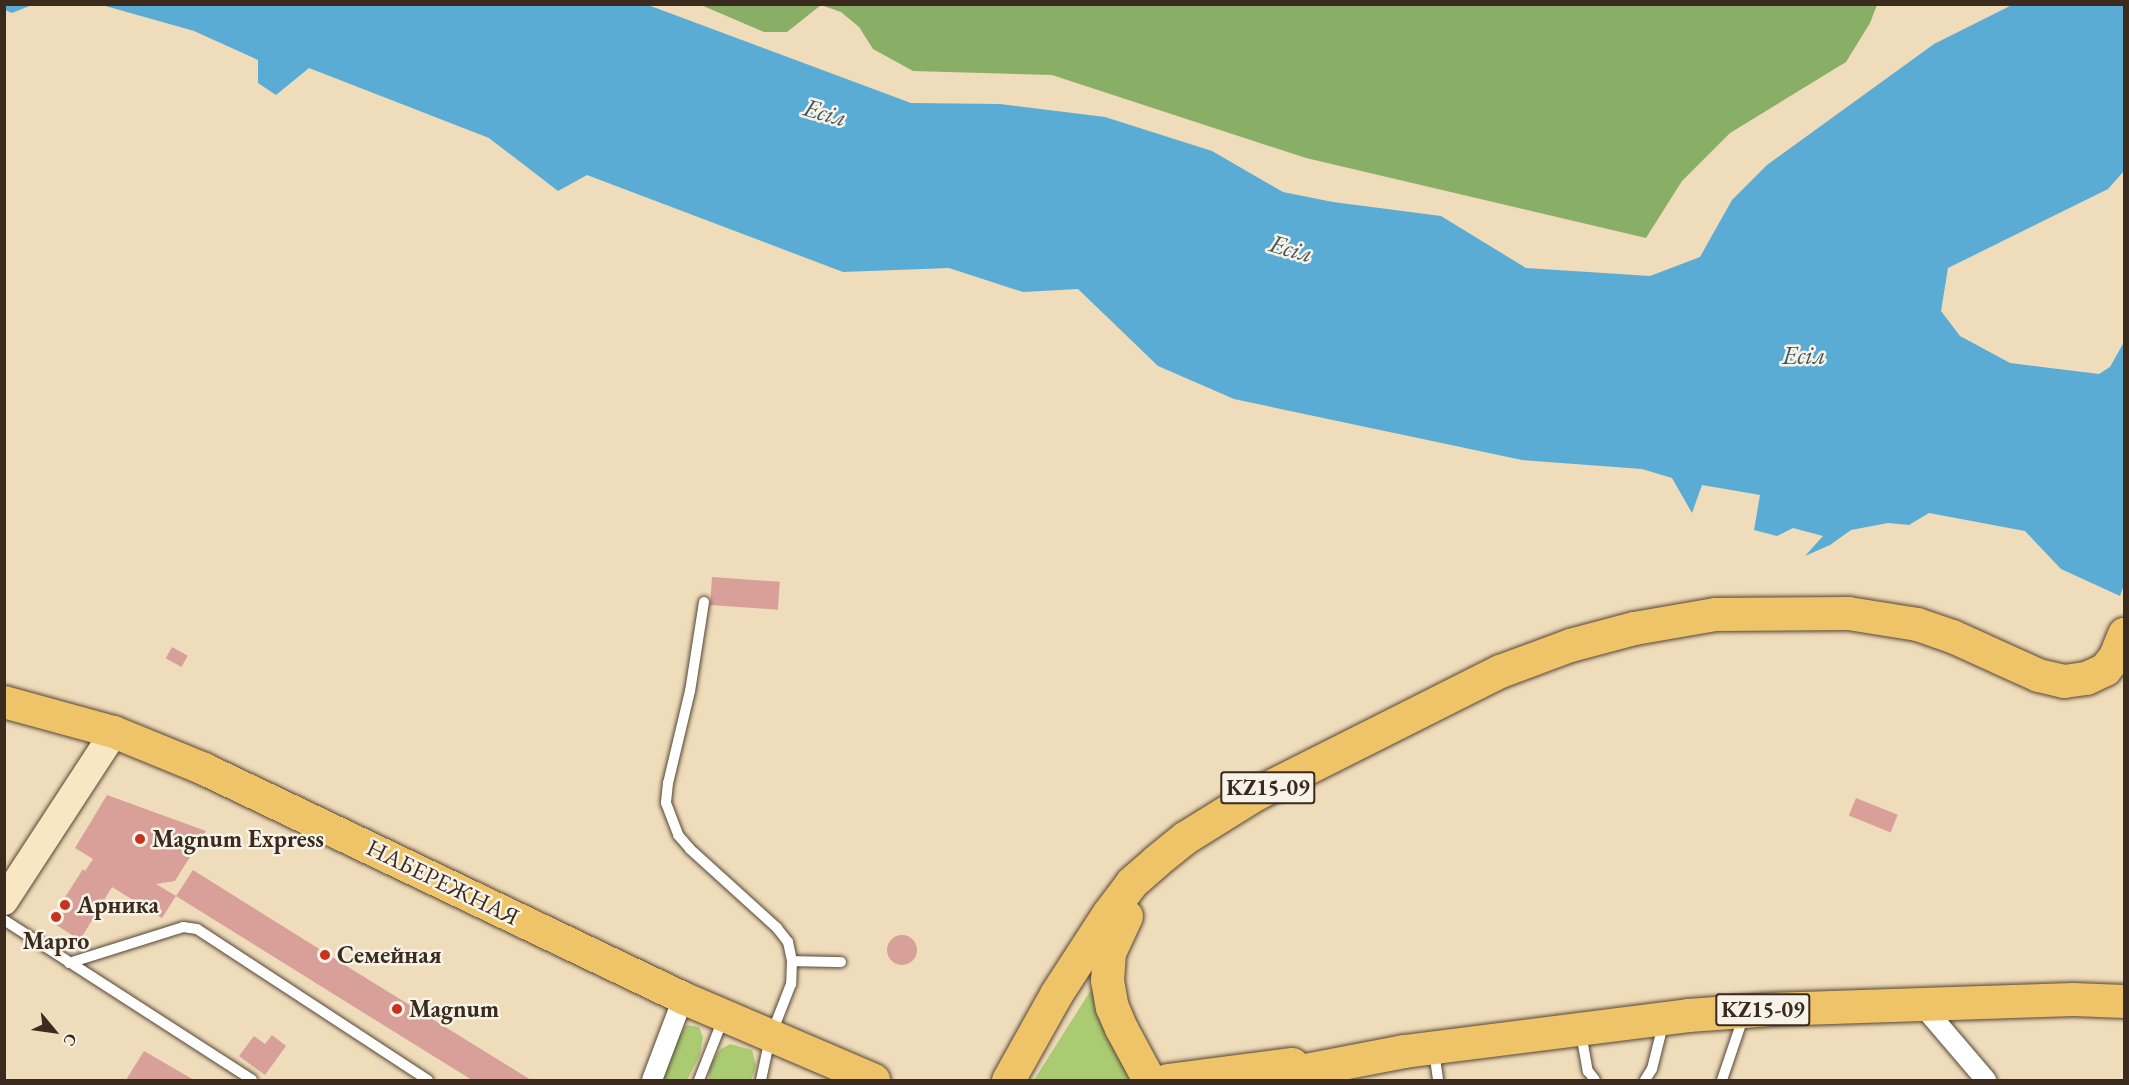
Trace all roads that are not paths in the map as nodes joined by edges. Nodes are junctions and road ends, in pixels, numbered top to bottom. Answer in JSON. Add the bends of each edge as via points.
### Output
{"nodes":[{"id":1,"x":704,"y":602,"type":"dead end"},
{"id":2,"x":1634,"y":628,"type":"junction"},
{"id":3,"x":2124,"y":636,"type":"edge"},
{"id":4,"x":4,"y":702,"type":"edge"},
{"id":5,"x":114,"y":732,"type":"junction"},
{"id":6,"x":4,"y":901,"type":"edge"},
{"id":7,"x":4,"y":920,"type":"edge"},
{"id":8,"x":792,"y":960,"type":"junction"},
{"id":9,"x":842,"y":962,"type":"dead end"},
{"id":10,"x":69,"y":963,"type":"junction"},
{"id":11,"x":683,"y":998,"type":"junction"},
{"id":12,"x":2124,"y":1001,"type":"edge"},
{"id":13,"x":1922,"y":1005,"type":"junction"},
{"id":14,"x":1745,"y":1012,"type":"junction"},
{"id":15,"x":724,"y":1016,"type":"junction"},
{"id":16,"x":1664,"y":1018,"type":"junction"},
{"id":17,"x":1580,"y":1028,"type":"junction"},
{"id":18,"x":770,"y":1038,"type":"junction"},
{"id":19,"x":1419,"y":1049,"type":"junction"},
{"id":20,"x":1010,"y":1073,"type":"edge"},
{"id":21,"x":252,"y":1080,"type":"edge"},
{"id":22,"x":428,"y":1080,"type":"edge"},
{"id":23,"x":652,"y":1080,"type":"edge"},
{"id":24,"x":699,"y":1080,"type":"edge"},
{"id":25,"x":761,"y":1080,"type":"edge"},
{"id":26,"x":874,"y":1080,"type":"edge"},
{"id":27,"x":1149,"y":1080,"type":"edge"},
{"id":28,"x":1167,"y":1080,"type":"edge"},
{"id":29,"x":1267,"y":1080,"type":"edge"},
{"id":30,"x":1438,"y":1080,"type":"edge"},
{"id":31,"x":1594,"y":1080,"type":"edge"},
{"id":32,"x":1645,"y":1080,"type":"edge"},
{"id":33,"x":1722,"y":1080,"type":"edge"},
{"id":34,"x":1986,"y":1080,"type":"edge"}],
"edges":[{"from":1,"to":8,"type":"lane","via":[[690,691],[668,783],[666,803],[670,820],[690,849],[777,928],[788,942]]},
{"from":2,"to":3,"type":"highway","number":"KZ15-09","via":[[1714,614],[1848,613],[1930,628],[2038,675],[2064,681],[2086,678],[2105,669]]},
{"from":2,"to":20,"type":"highway","number":"KZ15-09","via":[[1570,645],[1500,671],[1255,794],[1186,837],[1139,876],[1114,905]]},
{"from":2,"to":27,"type":"highway","number":"KZ15-09","via":[[1535,663],[1430,714],[1196,850],[1143,894],[1116,934],[1106,972],[1112,1007]]},
{"from":4,"to":5,"type":"main road","name":"НАБЕРЕЖНАЯ"},
{"from":5,"to":6,"type":"main road"},
{"from":5,"to":11,"type":"main road","name":"НАБЕРЕЖНАЯ","via":[[355,839]]},
{"from":7,"to":10,"type":"lane"},
{"from":8,"to":9,"type":"lane"},
{"from":8,"to":18,"type":"lane","via":[[791,984]]},
{"from":10,"to":21,"type":"lane"},
{"from":10,"to":22,"type":"lane","via":[[183,927],[197,928]]},
{"from":11,"to":15,"type":"main road","name":"НАБЕРЕЖНАЯ"},
{"from":11,"to":23,"type":"street"},
{"from":12,"to":13,"type":"highway","number":"KZ15-09","via":[[2073,999]]},
{"from":13,"to":14,"type":"highway","number":"KZ15-09"},
{"from":13,"to":34,"type":"street"},
{"from":14,"to":16,"type":"highway","number":"KZ15-09"},
{"from":14,"to":33,"type":"lane"},
{"from":15,"to":18,"type":"main road","name":"НАБЕРЕЖНАЯ"},
{"from":15,"to":24,"type":"lane"},
{"from":16,"to":17,"type":"highway","number":"KZ15-09"},
{"from":16,"to":32,"type":"lane","via":[[1652,1069]]},
{"from":17,"to":19,"type":"highway","number":"KZ15-09"},
{"from":17,"to":31,"type":"lane","via":[[1588,1071]]},
{"from":18,"to":25,"type":"lane"},
{"from":18,"to":26,"type":"main road","name":"НАБЕРЕЖНАЯ"},
{"from":19,"to":28,"type":"highway","number":"KZ15-09"},
{"from":19,"to":29,"type":"highway","number":"KZ15-09"},
{"from":19,"to":30,"type":"lane"}]}
